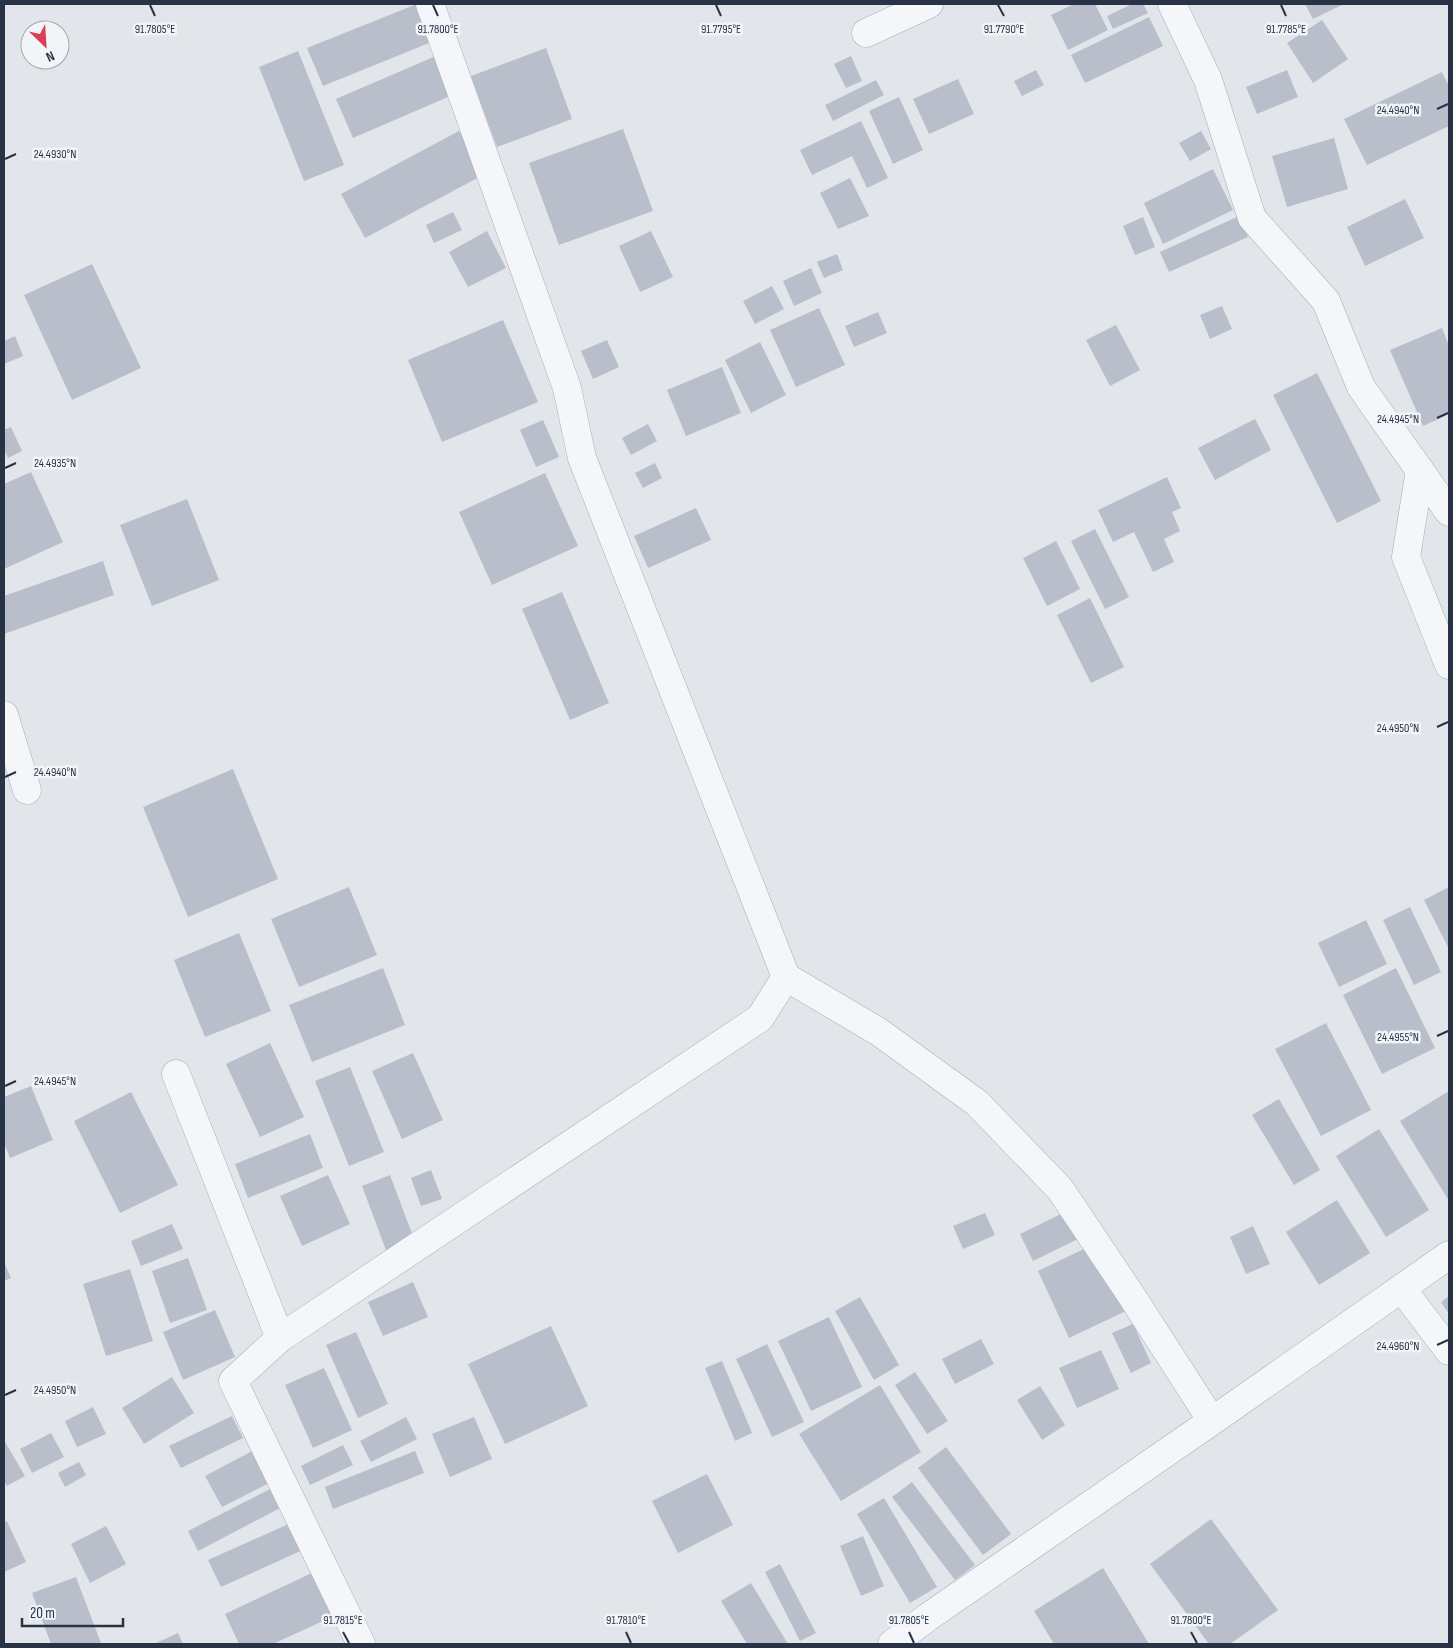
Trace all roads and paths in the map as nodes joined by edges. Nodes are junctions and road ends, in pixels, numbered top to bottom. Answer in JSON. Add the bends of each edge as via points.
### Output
{"nodes":[{"id":1,"x":430,"y":4,"type":"edge"},
{"id":2,"x":929,"y":4,"type":"edge"},
{"id":3,"x":1172,"y":4,"type":"edge"},
{"id":4,"x":866,"y":33,"type":"dead end"},
{"id":5,"x":1420,"y":470,"type":"junction"},
{"id":6,"x":1449,"y":512,"type":"edge"},
{"id":7,"x":1449,"y":665,"type":"edge"},
{"id":8,"x":4,"y":715,"type":"edge"},
{"id":9,"x":27,"y":790,"type":"dead end"},
{"id":10,"x":786,"y":977,"type":"junction"},
{"id":11,"x":176,"y":1074,"type":"dead end"},
{"id":12,"x":1449,"y":1255,"type":"edge"},
{"id":13,"x":1402,"y":1289,"type":"junction"},
{"id":14,"x":280,"y":1338,"type":"junction"},
{"id":15,"x":1449,"y":1351,"type":"edge"},
{"id":16,"x":1212,"y":1422,"type":"junction"},
{"id":17,"x":361,"y":1644,"type":"edge"},
{"id":18,"x":892,"y":1644,"type":"edge"}],
"edges":[{"from":1,"to":10,"type":"street","via":[[567,388],[582,458]]},
{"from":2,"to":4,"type":"street"},
{"from":3,"to":5,"type":"street","via":[[1208,80],[1252,218],[1326,301],[1361,387]]},
{"from":5,"to":6,"type":"street"},
{"from":5,"to":7,"type":"street","via":[[1406,557]]},
{"from":8,"to":9,"type":"street"},
{"from":10,"to":14,"type":"street","via":[[760,1018]]},
{"from":10,"to":16,"type":"street","via":[[879,1032],[977,1103],[1060,1190]]},
{"from":11,"to":14,"type":"street"},
{"from":12,"to":13,"type":"street"},
{"from":13,"to":15,"type":"street"},
{"from":13,"to":16,"type":"street"},
{"from":14,"to":17,"type":"street","via":[[233,1381]]},
{"from":16,"to":18,"type":"street"}]}
